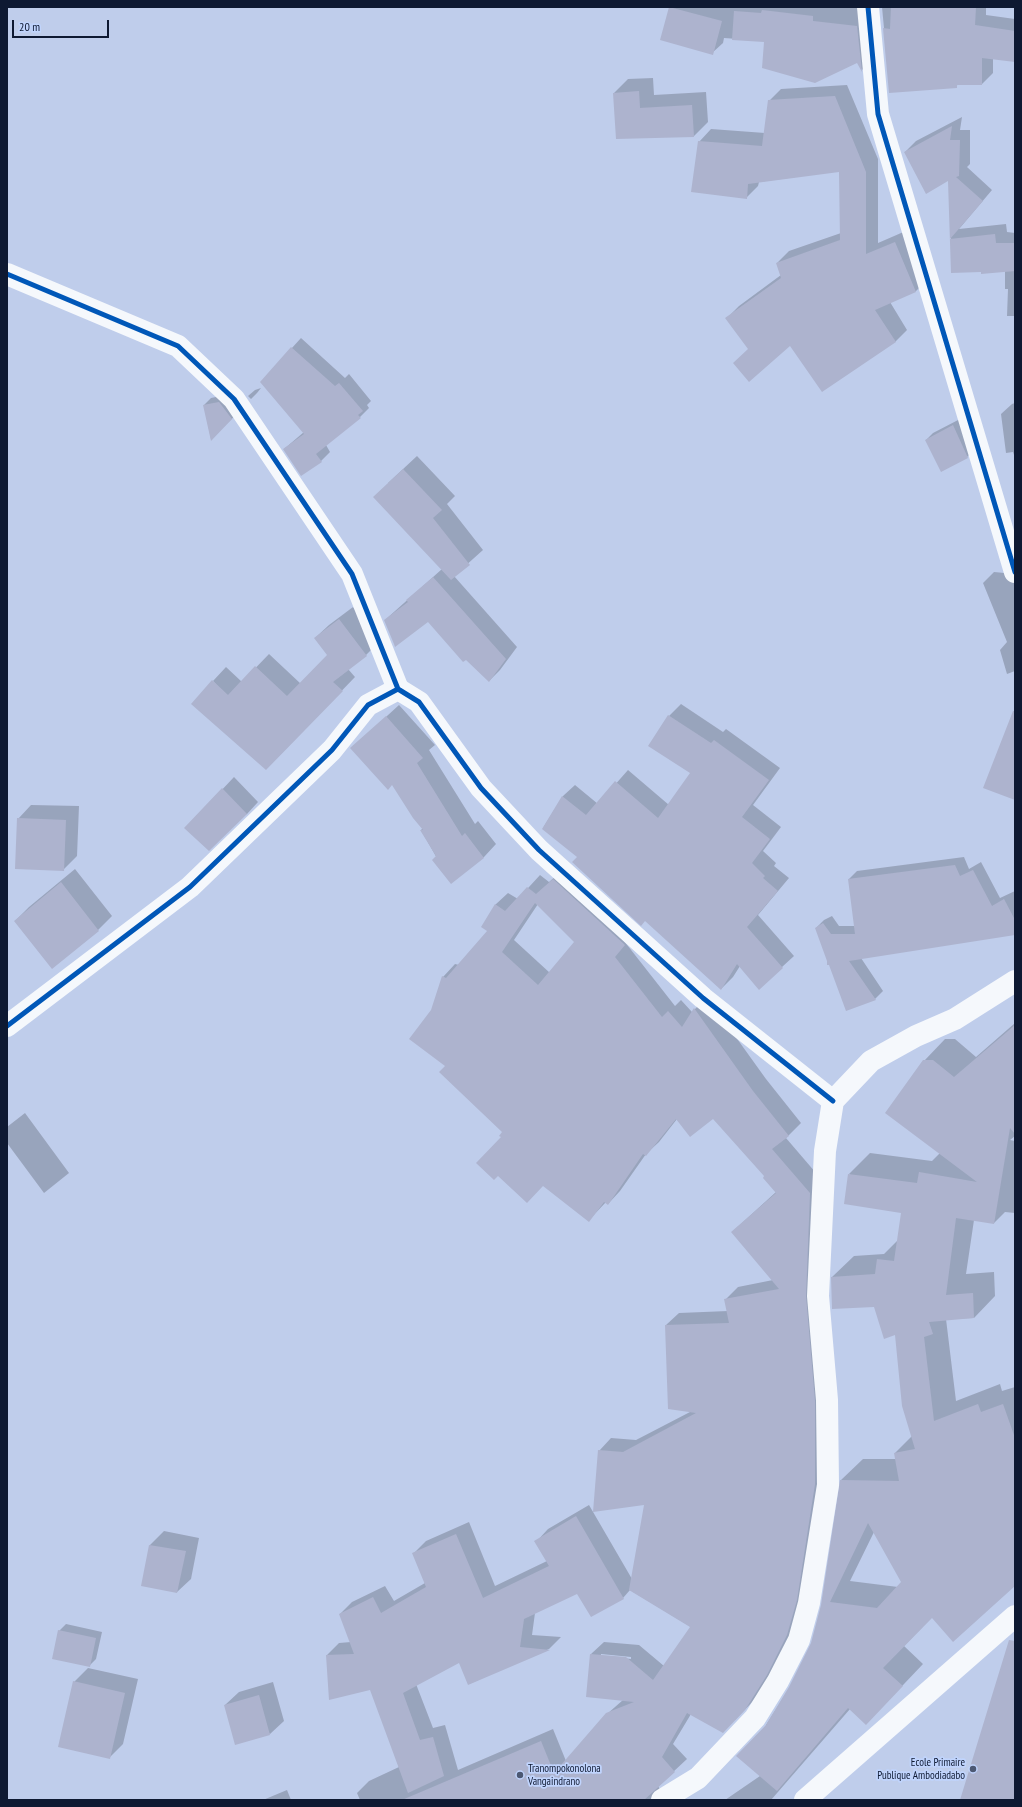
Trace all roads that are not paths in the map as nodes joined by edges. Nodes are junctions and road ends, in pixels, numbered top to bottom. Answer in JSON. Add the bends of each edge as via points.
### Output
{"nodes":[{"id":1,"x":868,"y":7,"type":"edge"},
{"id":2,"x":7,"y":274,"type":"edge"},
{"id":3,"x":1015,"y":572,"type":"edge"},
{"id":4,"x":398,"y":689,"type":"junction"},
{"id":5,"x":1015,"y":981,"type":"edge"},
{"id":6,"x":7,"y":1026,"type":"edge"},
{"id":7,"x":833,"y":1101,"type":"junction"},
{"id":8,"x":1015,"y":1616,"type":"edge"},
{"id":9,"x":662,"y":1800,"type":"edge"},
{"id":10,"x":805,"y":1800,"type":"edge"}],
"edges":[{"from":1,"to":3,"type":"street","via":[[878,114]]},
{"from":2,"to":4,"type":"street","via":[[178,346],[234,398],[352,574]]},
{"from":4,"to":6,"type":"street","via":[[368,705],[332,750],[190,887]]},
{"from":4,"to":7,"type":"street","via":[[419,702],[481,788],[539,850],[703,998]]},
{"from":5,"to":7,"type":"street","via":[[955,1019],[916,1036],[871,1061]]},
{"from":7,"to":9,"type":"street","via":[[825,1151],[818,1296],[827,1400],[828,1486],[809,1603],[799,1640],[755,1718],[698,1778]]},
{"from":8,"to":10,"type":"street"}]}
